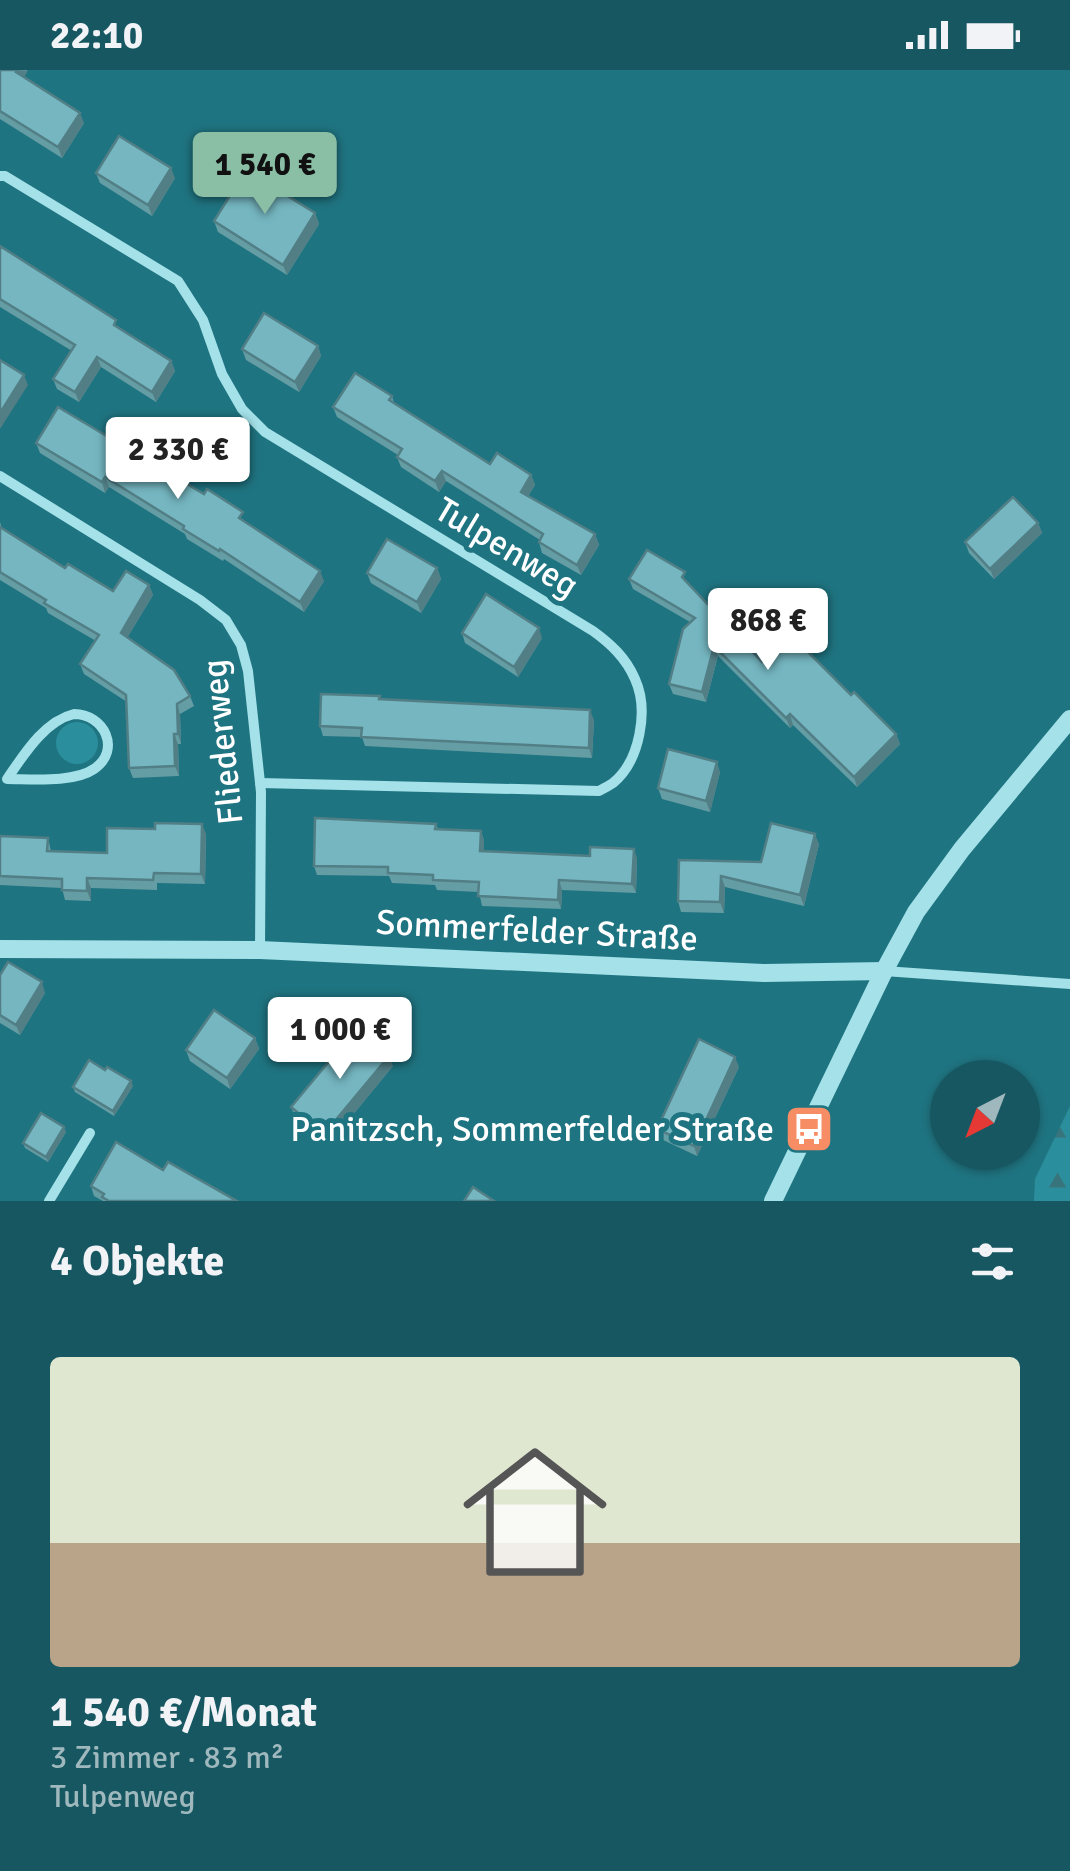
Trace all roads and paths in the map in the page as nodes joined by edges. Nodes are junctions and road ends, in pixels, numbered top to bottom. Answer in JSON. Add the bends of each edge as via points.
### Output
{"nodes":[{"id":1,"x":0,"y":176,"type":"edge"},
{"id":2,"x":0,"y":476,"type":"edge"},
{"id":3,"x":1070,"y":718,"type":"edge"},
{"id":4,"x":3,"y":780,"type":"edge"},
{"id":5,"x":260,"y":783,"type":"junction"},
{"id":6,"x":0,"y":948,"type":"edge"},
{"id":7,"x":260,"y":950,"type":"junction"},
{"id":8,"x":884,"y":971,"type":"junction"},
{"id":9,"x":1070,"y":984,"type":"edge"},
{"id":10,"x":90,"y":1133,"type":"dead end"},
{"id":11,"x":49,"y":1201,"type":"edge"},
{"id":12,"x":773,"y":1201,"type":"edge"}],
"edges":[{"from":1,"to":5,"type":"street","name":"Tulpenweg","via":[[178,282],[203,320],[242,409],[265,432],[593,631],[626,662],[642,703],[636,748],[614,782],[599,791]]},
{"from":2,"to":5,"type":"street","name":"Fliederweg","via":[[226,620],[248,671]]},
{"from":3,"to":8,"type":"street","via":[[916,912]]},
{"from":4,"to":4,"type":"street","via":[[95,769],[106,752],[106,732],[84,714],[64,716]]},
{"from":5,"to":7,"type":"street","name":"Fliederweg"},
{"from":6,"to":7,"type":"street","name":"Sommerfelder Straße"},
{"from":7,"to":8,"type":"street","name":"Sommerfelder Straße","via":[[764,973]]},
{"from":8,"to":9,"type":"street","name":"Sommerfelder Straße"},
{"from":8,"to":12,"type":"street"},
{"from":10,"to":11,"type":"street"}]}
